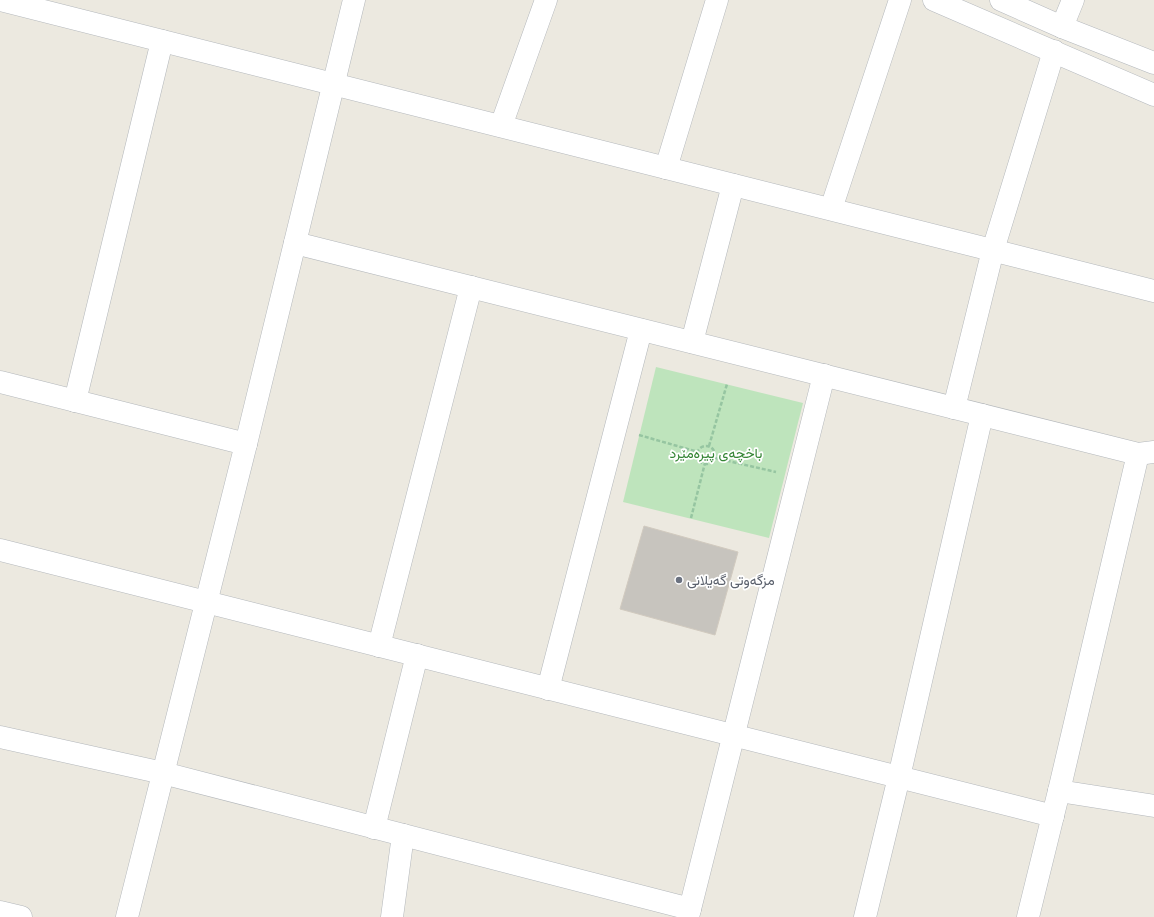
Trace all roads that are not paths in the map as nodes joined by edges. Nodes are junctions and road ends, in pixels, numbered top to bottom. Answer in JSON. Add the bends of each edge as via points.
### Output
{"nodes":[{"id":1,"x":0,"y":0,"type":"edge"},
{"id":2,"x":354,"y":0,"type":"edge"},
{"id":3,"x":546,"y":0,"type":"edge"},
{"id":4,"x":718,"y":0,"type":"edge"},
{"id":5,"x":900,"y":0,"type":"edge"},
{"id":6,"x":934,"y":0,"type":"edge"},
{"id":7,"x":1001,"y":0,"type":"edge"},
{"id":8,"x":1073,"y":0,"type":"edge"},
{"id":9,"x":1062,"y":27,"type":"junction"},
{"id":10,"x":162,"y":41,"type":"junction"},
{"id":11,"x":1054,"y":51,"type":"junction"},
{"id":12,"x":1154,"y":63,"type":"edge"},
{"id":13,"x":333,"y":84,"type":"junction"},
{"id":14,"x":1154,"y":95,"type":"edge"},
{"id":15,"x":501,"y":126,"type":"junction"},
{"id":16,"x":666,"y":168,"type":"junction"},
{"id":17,"x":733,"y":185,"type":"junction"},
{"id":18,"x":831,"y":209,"type":"junction"},
{"id":19,"x":296,"y":243,"type":"junction"},
{"id":20,"x":993,"y":250,"type":"junction"},
{"id":21,"x":471,"y":287,"type":"junction"},
{"id":22,"x":1153,"y":287,"type":"edge"},
{"id":23,"x":641,"y":330,"type":"junction"},
{"id":24,"x":692,"y":342,"type":"junction"},
{"id":25,"x":824,"y":375,"type":"junction"},
{"id":26,"x":0,"y":382,"type":"edge"},
{"id":27,"x":75,"y":401,"type":"junction"},
{"id":28,"x":954,"y":408,"type":"junction"},
{"id":29,"x":982,"y":415,"type":"junction"},
{"id":30,"x":246,"y":444,"type":"junction"},
{"id":31,"x":1146,"y":453,"type":"edge"},
{"id":32,"x":0,"y":550,"type":"edge"},
{"id":33,"x":206,"y":602,"type":"junction"},
{"id":34,"x":379,"y":646,"type":"junction"},
{"id":35,"x":417,"y":655,"type":"junction"},
{"id":36,"x":548,"y":689,"type":"junction"},
{"id":37,"x":733,"y":735,"type":"junction"},
{"id":38,"x":0,"y":737,"type":"edge"},
{"id":39,"x":163,"y":773,"type":"junction"},
{"id":40,"x":899,"y":777,"type":"junction"},
{"id":41,"x":1059,"y":791,"type":"junction"},
{"id":42,"x":1154,"y":806,"type":"edge"},
{"id":43,"x":1053,"y":816,"type":"junction"},
{"id":44,"x":374,"y":828,"type":"junction"},
{"id":45,"x":403,"y":835,"type":"junction"},
{"id":46,"x":0,"y":912,"type":"edge"},
{"id":47,"x":689,"y":913,"type":"edge"},
{"id":48,"x":21,"y":917,"type":"edge"},
{"id":49,"x":127,"y":917,"type":"edge"},
{"id":50,"x":392,"y":917,"type":"edge"},
{"id":51,"x":865,"y":917,"type":"edge"},
{"id":52,"x":1028,"y":917,"type":"edge"}],
"edges":[{"from":1,"to":10,"type":"street"},
{"from":2,"to":13,"type":"street"},
{"from":3,"to":15,"type":"street"},
{"from":4,"to":16,"type":"street"},
{"from":5,"to":18,"type":"street"},
{"from":6,"to":11,"type":"street"},
{"from":7,"to":9,"type":"street"},
{"from":8,"to":9,"type":"street"},
{"from":9,"to":12,"type":"street"},
{"from":10,"to":13,"type":"street"},
{"from":10,"to":27,"type":"street"},
{"from":11,"to":14,"type":"street"},
{"from":11,"to":20,"type":"street"},
{"from":13,"to":15,"type":"street"},
{"from":13,"to":19,"type":"street"},
{"from":15,"to":16,"type":"street"},
{"from":16,"to":17,"type":"street"},
{"from":17,"to":18,"type":"street"},
{"from":17,"to":24,"type":"street"},
{"from":18,"to":20,"type":"street"},
{"from":19,"to":21,"type":"street"},
{"from":19,"to":30,"type":"street"},
{"from":20,"to":22,"type":"street"},
{"from":20,"to":28,"type":"street"},
{"from":21,"to":23,"type":"street"},
{"from":21,"to":34,"type":"street"},
{"from":23,"to":24,"type":"street"},
{"from":23,"to":36,"type":"street"},
{"from":24,"to":25,"type":"street"},
{"from":25,"to":28,"type":"street"},
{"from":25,"to":37,"type":"street"},
{"from":26,"to":27,"type":"street"},
{"from":27,"to":30,"type":"street"},
{"from":28,"to":29,"type":"street"},
{"from":29,"to":31,"type":"street"},
{"from":29,"to":40,"type":"street"},
{"from":30,"to":33,"type":"street"},
{"from":31,"to":41,"type":"street"},
{"from":32,"to":33,"type":"street"},
{"from":33,"to":34,"type":"street"},
{"from":33,"to":39,"type":"street"},
{"from":34,"to":35,"type":"street"},
{"from":35,"to":36,"type":"street"},
{"from":35,"to":44,"type":"street"},
{"from":36,"to":37,"type":"street"},
{"from":37,"to":40,"type":"street"},
{"from":37,"to":47,"type":"street"},
{"from":38,"to":39,"type":"street"},
{"from":39,"to":44,"type":"street"},
{"from":39,"to":49,"type":"street"},
{"from":40,"to":43,"type":"street"},
{"from":40,"to":51,"type":"street"},
{"from":41,"to":42,"type":"street"},
{"from":41,"to":43,"type":"street"},
{"from":43,"to":52,"type":"street"},
{"from":44,"to":45,"type":"street"},
{"from":45,"to":47,"type":"street"},
{"from":45,"to":50,"type":"street"},
{"from":46,"to":48,"type":"street"}]}
